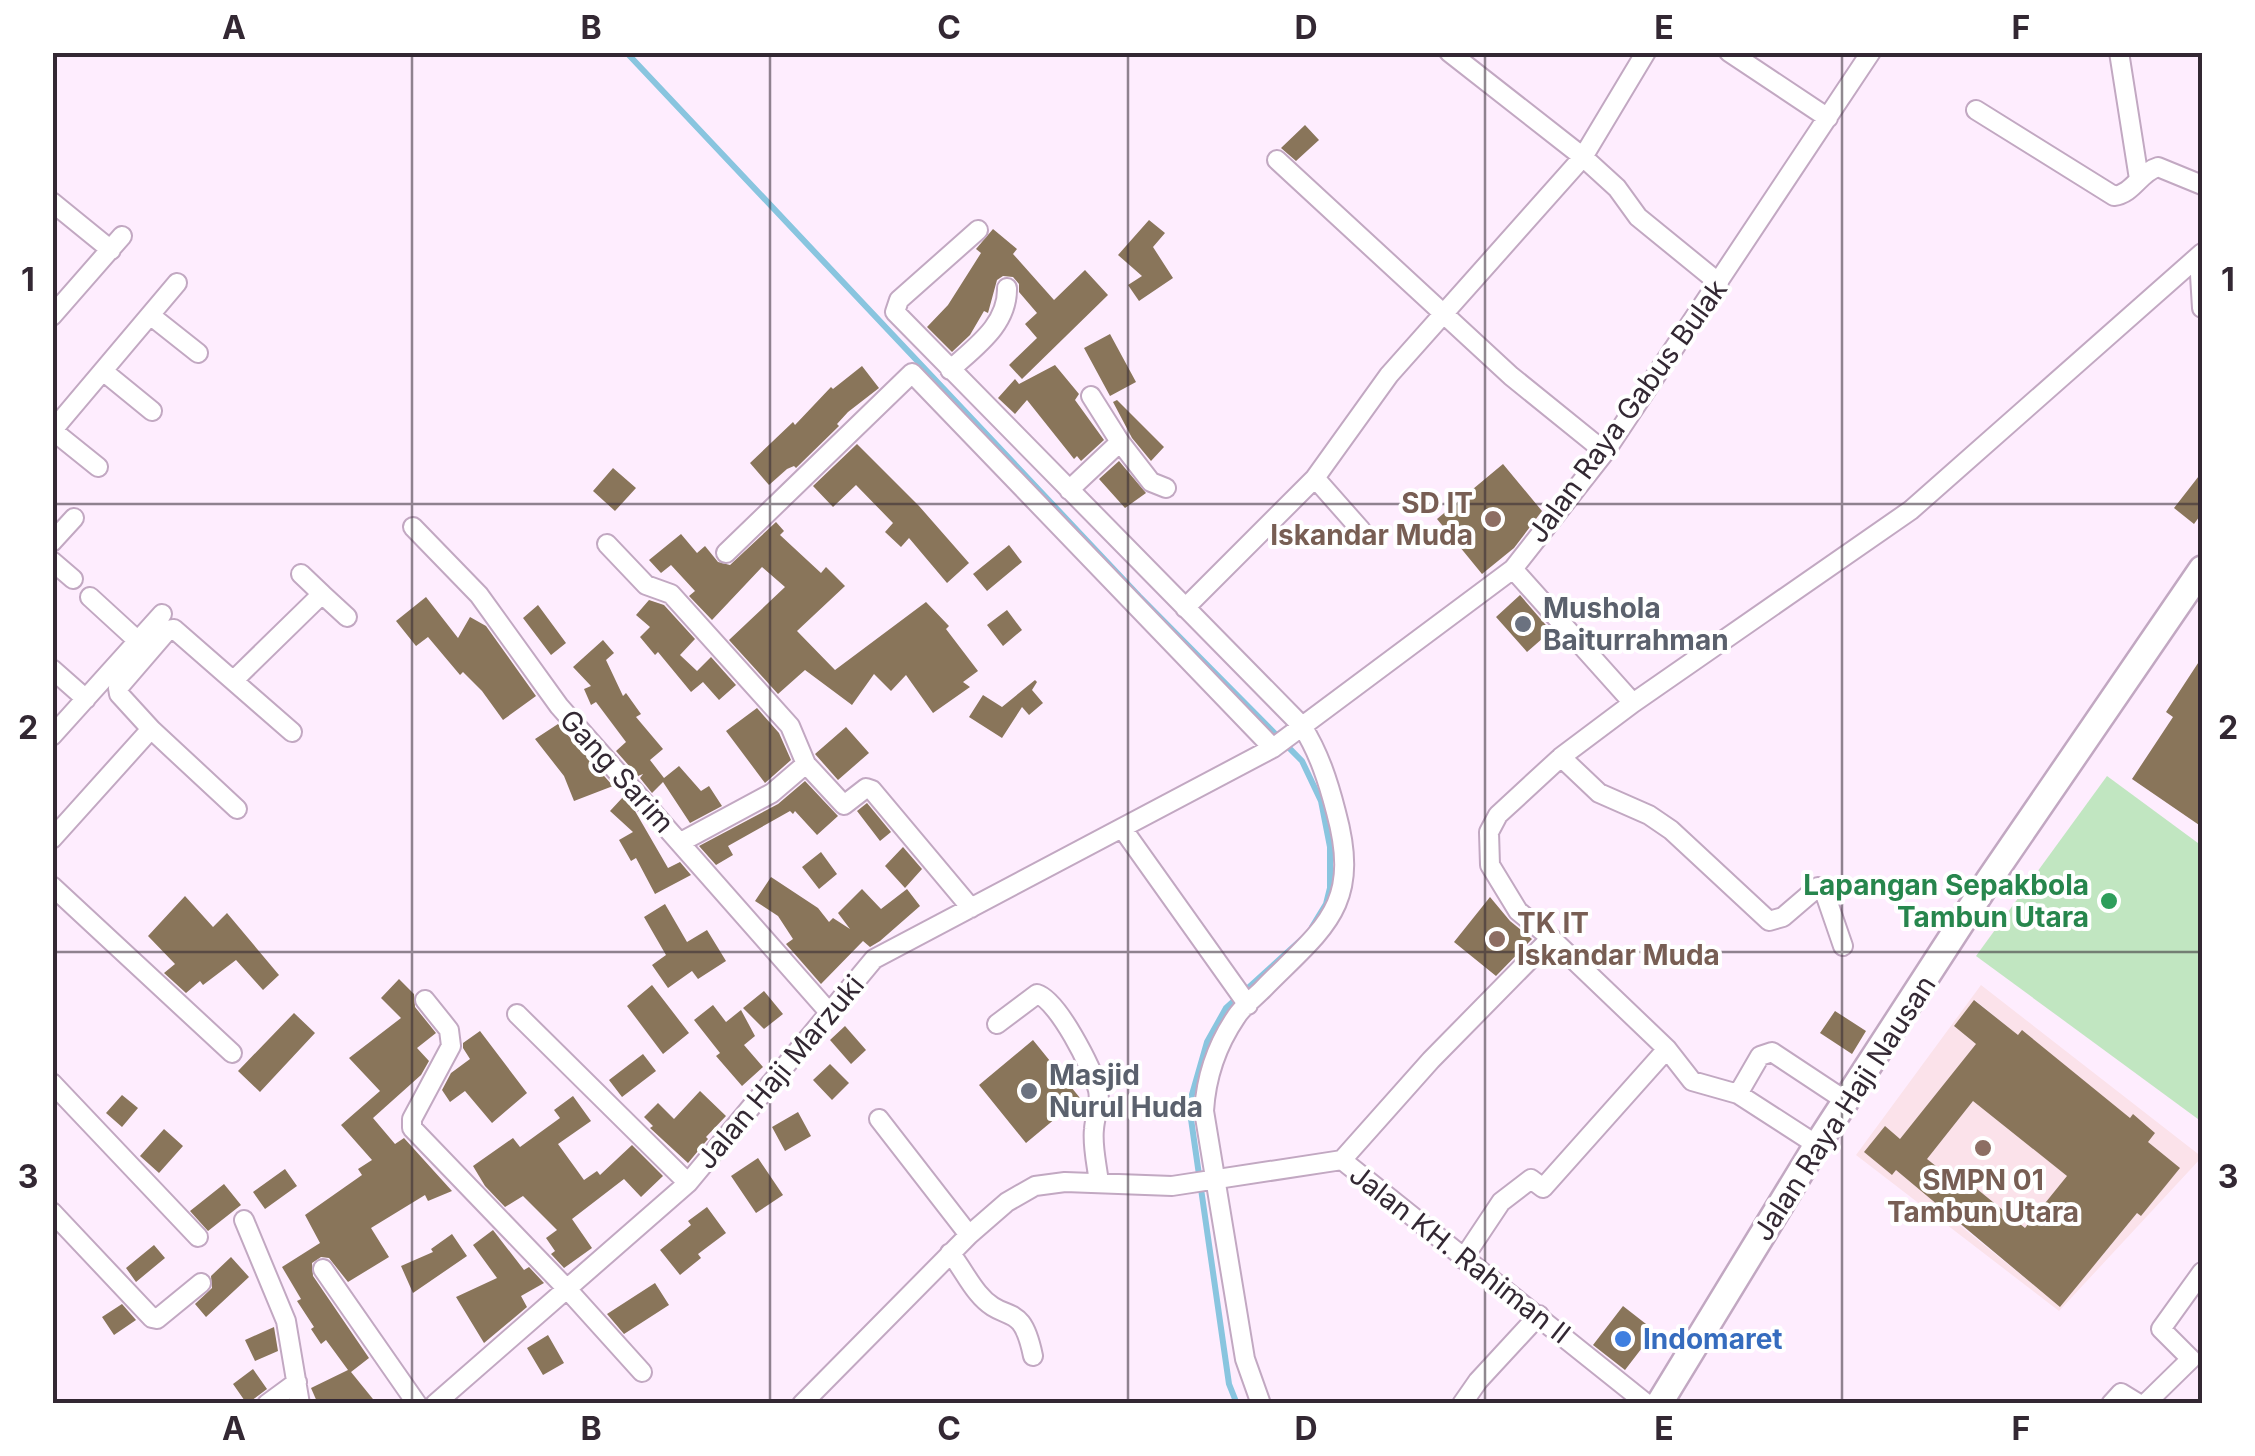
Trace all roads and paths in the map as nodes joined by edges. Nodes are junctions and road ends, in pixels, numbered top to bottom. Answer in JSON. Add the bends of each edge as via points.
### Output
{"nodes":[{"id":1,"x":1449,"y":52,"type":"edge"},
{"id":2,"x":1646,"y":52,"type":"edge"},
{"id":3,"x":1729,"y":52,"type":"edge"},
{"id":4,"x":1871,"y":52,"type":"edge"},
{"id":5,"x":2119,"y":52,"type":"edge"},
{"id":6,"x":1976,"y":110,"type":"dead end"},
{"id":7,"x":1828,"y":118,"type":"junction"},
{"id":8,"x":1582,"y":157,"type":"junction"},
{"id":9,"x":1277,"y":160,"type":"dead end"},
{"id":10,"x":2139,"y":179,"type":"junction"},
{"id":11,"x":2202,"y":185,"type":"edge"},
{"id":12,"x":52,"y":202,"type":"edge"},
{"id":13,"x":978,"y":230,"type":"dead end"},
{"id":14,"x":2201,"y":256,"type":"edge"},
{"id":15,"x":177,"y":283,"type":"dead end"},
{"id":16,"x":1719,"y":283,"type":"junction"},
{"id":17,"x":1007,"y":288,"type":"dead end"},
{"id":18,"x":2202,"y":308,"type":"edge"},
{"id":19,"x":150,"y":315,"type":"junction"},
{"id":20,"x":52,"y":316,"type":"edge"},
{"id":21,"x":1445,"y":316,"type":"junction"},
{"id":22,"x":198,"y":353,"type":"dead end"},
{"id":23,"x":103,"y":370,"type":"junction"},
{"id":24,"x":950,"y":370,"type":"junction"},
{"id":25,"x":1091,"y":396,"type":"dead end"},
{"id":26,"x":152,"y":411,"type":"dead end"},
{"id":27,"x":53,"y":430,"type":"edge"},
{"id":28,"x":1120,"y":442,"type":"junction"},
{"id":29,"x":1605,"y":452,"type":"junction"},
{"id":30,"x":98,"y":468,"type":"dead end"},
{"id":31,"x":1315,"y":478,"type":"junction"},
{"id":32,"x":1166,"y":488,"type":"dead end"},
{"id":33,"x":1069,"y":490,"type":"junction"},
{"id":34,"x":74,"y":518,"type":"dead end"},
{"id":35,"x":413,"y":527,"type":"dead end"},
{"id":36,"x":1361,"y":530,"type":"dead end"},
{"id":37,"x":52,"y":542,"type":"edge"},
{"id":38,"x":606,"y":544,"type":"dead end"},
{"id":39,"x":726,"y":553,"type":"dead end"},
{"id":40,"x":52,"y":561,"type":"edge"},
{"id":41,"x":1513,"y":569,"type":"junction"},
{"id":42,"x":2202,"y":569,"type":"edge"},
{"id":43,"x":301,"y":574,"type":"dead end"},
{"id":44,"x":73,"y":579,"type":"dead end"},
{"id":45,"x":322,"y":594,"type":"junction"},
{"id":46,"x":90,"y":596,"type":"dead end"},
{"id":47,"x":1185,"y":608,"type":"junction"},
{"id":48,"x":162,"y":614,"type":"dead end"},
{"id":49,"x":347,"y":617,"type":"dead end"},
{"id":50,"x":138,"y":641,"type":"junction"},
{"id":51,"x":52,"y":669,"type":"edge"},
{"id":52,"x":234,"y":680,"type":"junction"},
{"id":53,"x":86,"y":699,"type":"junction"},
{"id":54,"x":1633,"y":703,"type":"junction"},
{"id":55,"x":1302,"y":726,"type":"junction"},
{"id":56,"x":151,"y":729,"type":"junction"},
{"id":57,"x":292,"y":732,"type":"dead end"},
{"id":58,"x":52,"y":736,"type":"edge"},
{"id":59,"x":1273,"y":748,"type":"junction"},
{"id":60,"x":1561,"y":757,"type":"junction"},
{"id":61,"x":806,"y":764,"type":"junction"},
{"id":62,"x":236,"y":809,"type":"dead end"},
{"id":63,"x":1122,"y":828,"type":"junction"},
{"id":64,"x":52,"y":839,"type":"edge"},
{"id":65,"x":682,"y":842,"type":"junction"},
{"id":66,"x":52,"y":886,"type":"edge"},
{"id":67,"x":970,"y":908,"type":"junction"},
{"id":68,"x":1551,"y":938,"type":"junction"},
{"id":69,"x":1843,"y":946,"type":"dead end"},
{"id":70,"x":425,"y":1000,"type":"dead end"},
{"id":71,"x":1248,"y":1005,"type":"junction"},
{"id":72,"x":828,"y":1011,"type":"junction"},
{"id":73,"x":517,"y":1014,"type":"dead end"},
{"id":74,"x":997,"y":1024,"type":"dead end"},
{"id":75,"x":1667,"y":1048,"type":"junction"},
{"id":76,"x":232,"y":1054,"type":"dead end"},
{"id":77,"x":52,"y":1083,"type":"edge"},
{"id":78,"x":1738,"y":1094,"type":"junction"},
{"id":79,"x":1846,"y":1101,"type":"junction"},
{"id":80,"x":879,"y":1119,"type":"dead end"},
{"id":81,"x":1817,"y":1145,"type":"junction"},
{"id":82,"x":1342,"y":1160,"type":"junction"},
{"id":83,"x":1217,"y":1179,"type":"junction"},
{"id":84,"x":688,"y":1182,"type":"junction"},
{"id":85,"x":1098,"y":1183,"type":"junction"},
{"id":86,"x":52,"y":1212,"type":"edge"},
{"id":87,"x":244,"y":1220,"type":"dead end"},
{"id":88,"x":969,"y":1235,"type":"junction"},
{"id":89,"x":198,"y":1237,"type":"dead end"},
{"id":90,"x":950,"y":1253,"type":"junction"},
{"id":91,"x":1463,"y":1259,"type":"junction"},
{"id":92,"x":323,"y":1269,"type":"dead end"},
{"id":93,"x":2202,"y":1272,"type":"edge"},
{"id":94,"x":202,"y":1283,"type":"dead end"},
{"id":95,"x":568,"y":1290,"type":"junction"},
{"id":96,"x":1539,"y":1316,"type":"junction"},
{"id":97,"x":1034,"y":1356,"type":"dead end"},
{"id":98,"x":2197,"y":1364,"type":"edge"},
{"id":99,"x":642,"y":1372,"type":"dead end"},
{"id":100,"x":297,"y":1382,"type":"junction"},
{"id":101,"x":267,"y":1404,"type":"edge"},
{"id":102,"x":300,"y":1404,"type":"edge"},
{"id":103,"x":417,"y":1404,"type":"edge"},
{"id":104,"x":435,"y":1404,"type":"edge"},
{"id":105,"x":802,"y":1404,"type":"edge"},
{"id":106,"x":1260,"y":1404,"type":"edge"},
{"id":107,"x":1462,"y":1404,"type":"edge"},
{"id":108,"x":1647,"y":1404,"type":"edge"},
{"id":109,"x":1659,"y":1404,"type":"edge"},
{"id":110,"x":2110,"y":1404,"type":"edge"},
{"id":111,"x":2142,"y":1404,"type":"edge"}],
"edges":[{"from":1,"to":8,"type":"street"},
{"from":2,"to":8,"type":"street"},
{"from":3,"to":7,"type":"street"},
{"from":4,"to":7,"type":"street","name":"Jalan Raya Gabus Bulak"},
{"from":5,"to":10,"type":"street"},
{"from":6,"to":10,"type":"street","via":[[2107,193],[2120,196]]},
{"from":7,"to":16,"type":"street","name":"Jalan Raya Gabus Bulak"},
{"from":8,"to":16,"type":"street","via":[[1638,217]]},
{"from":8,"to":21,"type":"street"},
{"from":9,"to":21,"type":"street"},
{"from":10,"to":11,"type":"street","via":[[2158,167]]},
{"from":12,"to":20,"type":"street","via":[[116,243]]},
{"from":13,"to":24,"type":"street","via":[[895,308]]},
{"from":14,"to":18,"type":"street"},
{"from":14,"to":54,"type":"street","via":[[1911,510]]},
{"from":15,"to":19,"type":"street"},
{"from":16,"to":29,"type":"street","name":"Jalan Raya Gabus Bulak"},
{"from":17,"to":24,"type":"street","via":[[994,328]]},
{"from":19,"to":22,"type":"street"},
{"from":19,"to":23,"type":"street"},
{"from":21,"to":29,"type":"street"},
{"from":21,"to":31,"type":"street","via":[[1390,375]]},
{"from":23,"to":26,"type":"street"},
{"from":23,"to":27,"type":"street"},
{"from":24,"to":33,"type":"street"},
{"from":25,"to":28,"type":"street"},
{"from":27,"to":30,"type":"street"},
{"from":28,"to":32,"type":"street","via":[[1151,482]]},
{"from":28,"to":33,"type":"street"},
{"from":29,"to":41,"type":"street","name":"Jalan Raya Gabus Bulak"},
{"from":31,"to":36,"type":"street"},
{"from":31,"to":47,"type":"street"},
{"from":33,"to":47,"type":"street"},
{"from":34,"to":37,"type":"street"},
{"from":35,"to":65,"type":"street","name":"Gang Sarim","via":[[479,596],[559,706]]},
{"from":38,"to":61,"type":"street","via":[[646,585],[666,590],[684,608],[790,726]]},
{"from":39,"to":59,"type":"street","via":[[912,374]]},
{"from":40,"to":44,"type":"street"},
{"from":41,"to":54,"type":"street"},
{"from":41,"to":55,"type":"street","name":"Jalan Raya Gabus Bulak"},
{"from":42,"to":79,"type":"street","name":"Jalan Raya Haji Nausan","via":[[2029,818]]},
{"from":43,"to":45,"type":"street"},
{"from":45,"to":49,"type":"street"},
{"from":45,"to":52,"type":"street"},
{"from":46,"to":50,"type":"street"},
{"from":47,"to":55,"type":"street"},
{"from":48,"to":50,"type":"street"},
{"from":50,"to":53,"type":"street"},
{"from":51,"to":53,"type":"street"},
{"from":52,"to":56,"type":"street","via":[[178,631],[168,630],[118,691]]},
{"from":52,"to":57,"type":"street"},
{"from":53,"to":58,"type":"street"},
{"from":54,"to":60,"type":"street"},
{"from":55,"to":59,"type":"street","name":"Jalan Raya Gabus Bulak"},
{"from":55,"to":71,"type":"street","via":[[1316,748],[1339,821],[1344,885],[1317,938]]},
{"from":56,"to":62,"type":"street"},
{"from":56,"to":64,"type":"street"},
{"from":59,"to":63,"type":"street","name":"Jalan Haji Marzuki"},
{"from":60,"to":68,"type":"street","via":[[1498,815],[1488,849],[1518,911]]},
{"from":60,"to":69,"type":"street","via":[[1599,794],[1671,830],[1769,921],[1823,888]]},
{"from":61,"to":65,"type":"street","via":[[772,792]]},
{"from":61,"to":67,"type":"street","via":[[844,805],[872,790]]},
{"from":63,"to":67,"type":"street","name":"Jalan Haji Marzuki"},
{"from":63,"to":71,"type":"street"},
{"from":65,"to":72,"type":"street","name":"Gang Sarim"},
{"from":66,"to":76,"type":"street"},
{"from":67,"to":72,"type":"street","name":"Jalan Haji Marzuki","via":[[874,959]]},
{"from":68,"to":75,"type":"street"},
{"from":68,"to":82,"type":"street"},
{"from":70,"to":95,"type":"street","via":[[449,1030],[450,1052],[412,1128]]},
{"from":71,"to":83,"type":"street","via":[[1237,1014],[1206,1078],[1204,1110]]},
{"from":72,"to":84,"type":"street","name":"Jalan Haji Marzuki"},
{"from":73,"to":84,"type":"street"},
{"from":74,"to":85,"type":"street","via":[[1036,994],[1058,1015],[1098,1090]]},
{"from":75,"to":78,"type":"street","via":[[1692,1081]]},
{"from":75,"to":91,"type":"street","via":[[1543,1188],[1530,1178],[1500,1202]]},
{"from":77,"to":89,"type":"street"},
{"from":78,"to":79,"type":"street","via":[[1760,1056],[1772,1052]]},
{"from":78,"to":81,"type":"street"},
{"from":79,"to":81,"type":"street","name":"Jalan Raya Haji Nausan"},
{"from":80,"to":88,"type":"street"},
{"from":81,"to":109,"type":"street","name":"Jalan Raya Haji Nausan"},
{"from":82,"to":83,"type":"street","name":"Jalan KH. Rahiman II"},
{"from":82,"to":91,"type":"street","name":"Jalan KH. Rahiman II"},
{"from":83,"to":85,"type":"street","name":"Jalan KH. Rahiman II"},
{"from":83,"to":106,"type":"street","via":[[1245,1359]]},
{"from":84,"to":95,"type":"street","name":"Jalan Haji Marzuki"},
{"from":85,"to":88,"type":"street","name":"Jalan KH. Rahiman II","via":[[1035,1186]]},
{"from":86,"to":94,"type":"street","via":[[152,1318]]},
{"from":87,"to":100,"type":"street","via":[[286,1321]]},
{"from":88,"to":90,"type":"street","name":"Jalan KH. Rahiman II"},
{"from":90,"to":97,"type":"street","via":[[979,1294],[1021,1320]]},
{"from":90,"to":105,"type":"street","name":"Jalan KH. Rahiman II"},
{"from":91,"to":96,"type":"street","name":"Jalan KH. Rahiman II"},
{"from":92,"to":103,"type":"street"},
{"from":93,"to":98,"type":"street","via":[[2161,1330]]},
{"from":95,"to":99,"type":"street"},
{"from":95,"to":104,"type":"street","name":"Jalan Haji Marzuki"},
{"from":96,"to":107,"type":"street"},
{"from":96,"to":108,"type":"street","name":"Jalan KH. Rahiman II"},
{"from":98,"to":111,"type":"street"},
{"from":100,"to":101,"type":"street"},
{"from":100,"to":102,"type":"street"},
{"from":110,"to":111,"type":"street","via":[[2121,1393]]}]}
